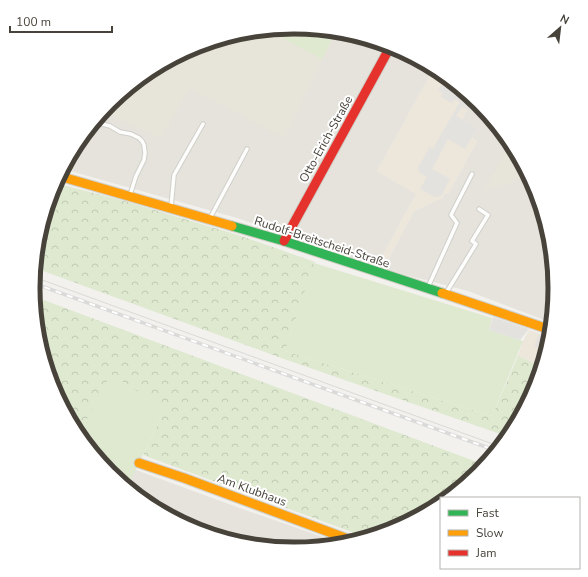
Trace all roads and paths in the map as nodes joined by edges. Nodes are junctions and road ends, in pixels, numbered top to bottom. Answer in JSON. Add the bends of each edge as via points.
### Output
{"nodes":[{"id":1,"x":387,"y":52,"type":"edge"},
{"id":2,"x":101,"y":124,"type":"edge"},
{"id":3,"x":203,"y":124,"type":"dead end"},
{"id":4,"x":247,"y":149,"type":"dead end"},
{"id":5,"x":472,"y":174,"type":"dead end"},
{"id":6,"x":65,"y":178,"type":"edge"},
{"id":7,"x":130,"y":196,"type":"junction"},
{"id":8,"x":171,"y":208,"type":"junction"},
{"id":9,"x":479,"y":209,"type":"dead end"},
{"id":10,"x":210,"y":219,"type":"junction"},
{"id":11,"x":284,"y":241,"type":"junction"},
{"id":12,"x":429,"y":284,"type":"junction"},
{"id":13,"x":448,"y":290,"type":"junction"},
{"id":14,"x":545,"y":328,"type":"edge"},
{"id":15,"x":139,"y":463,"type":"dead end"},
{"id":16,"x":345,"y":538,"type":"edge"}],
"edges":[{"from":1,"to":11,"type":"street","name":"Otto-Erich-Straße"},
{"from":2,"to":7,"type":"lane","via":[[131,134],[144,145],[144,160]]},
{"from":3,"to":8,"type":"lane","via":[[174,175]]},
{"from":4,"to":10,"type":"lane"},
{"from":5,"to":12,"type":"lane","via":[[451,215],[457,223]]},
{"from":6,"to":7,"type":"street","name":"Rudolf-Breitscheid-Straße"},
{"from":7,"to":8,"type":"street","name":"Rudolf-Breitscheid-Straße"},
{"from":8,"to":10,"type":"street","name":"Rudolf-Breitscheid-Straße"},
{"from":9,"to":13,"type":"lane","via":[[488,215],[472,242],[476,244]]},
{"from":10,"to":11,"type":"street","name":"Rudolf-Breitscheid-Straße"},
{"from":11,"to":12,"type":"street","name":"Rudolf-Breitscheid-Straße"},
{"from":12,"to":13,"type":"street","name":"Rudolf-Breitscheid-Straße"},
{"from":13,"to":14,"type":"street","name":"Rudolf-Breitscheid-Straße"},
{"from":15,"to":16,"type":"street","name":"Am Klubhaus"}]}
